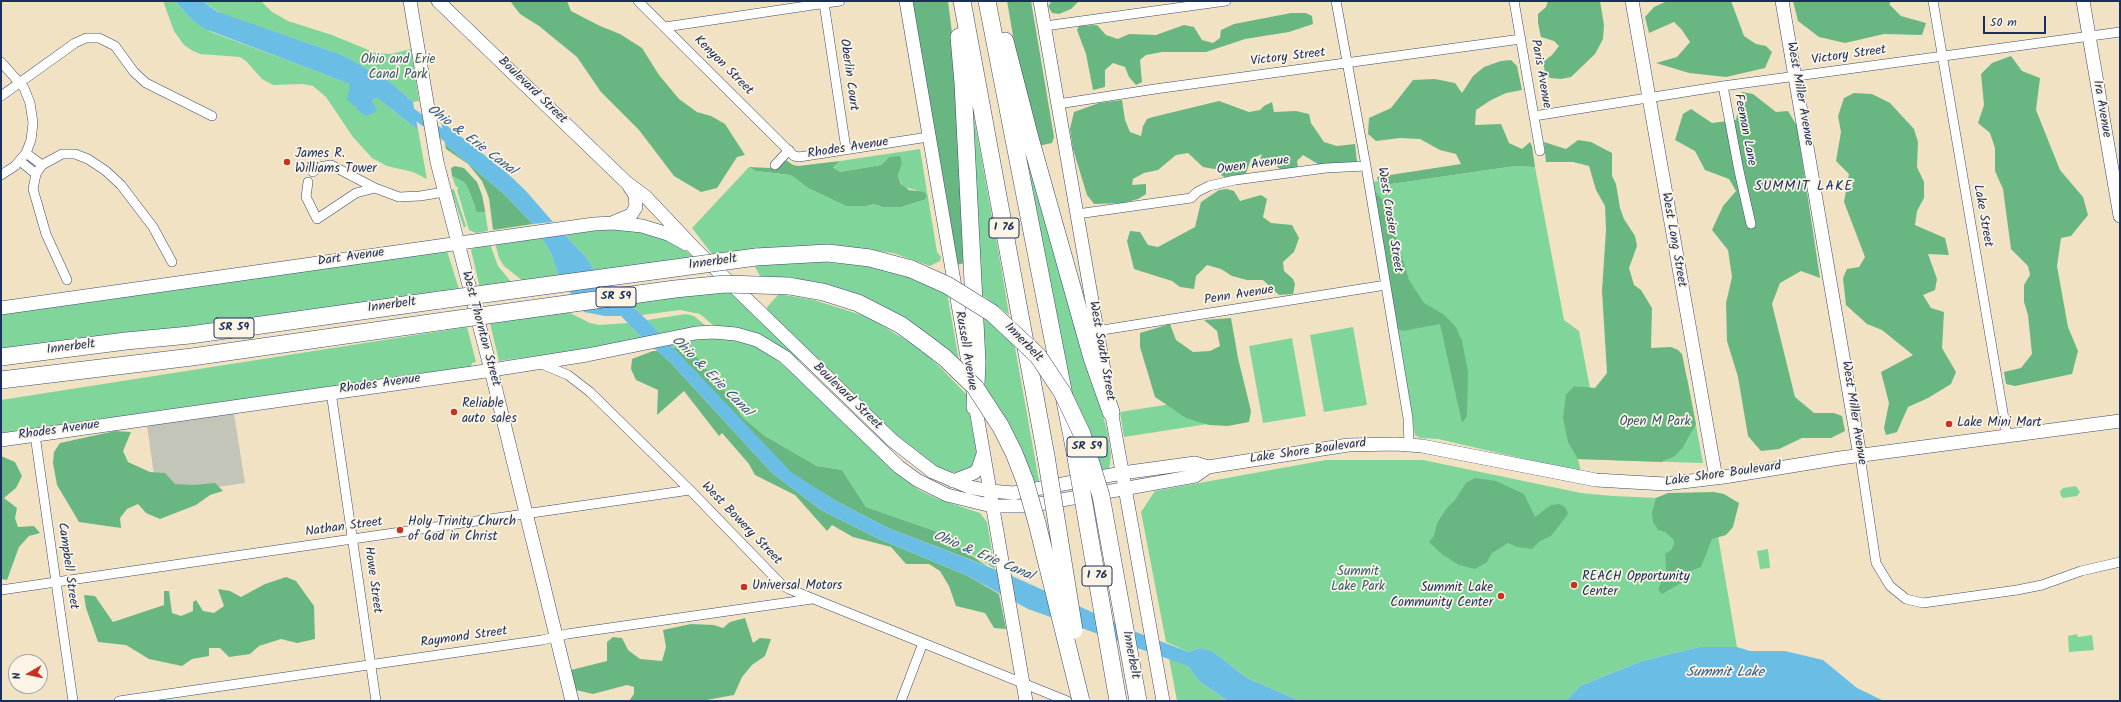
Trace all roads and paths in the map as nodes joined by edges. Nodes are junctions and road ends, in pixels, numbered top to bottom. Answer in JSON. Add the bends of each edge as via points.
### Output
{"nodes":[{"id":1,"x":410,"y":1,"type":"edge"},
{"id":2,"x":438,"y":1,"type":"edge"},
{"id":3,"x":638,"y":1,"type":"edge"},
{"id":4,"x":840,"y":1,"type":"edge"},
{"id":5,"x":906,"y":1,"type":"edge"},
{"id":6,"x":955,"y":1,"type":"edge"},
{"id":7,"x":962,"y":1,"type":"edge"},
{"id":8,"x":986,"y":1,"type":"edge"},
{"id":9,"x":995,"y":1,"type":"edge"},
{"id":10,"x":1040,"y":1,"type":"edge"},
{"id":11,"x":1226,"y":1,"type":"edge"},
{"id":12,"x":1336,"y":1,"type":"edge"},
{"id":13,"x":1514,"y":1,"type":"edge"},
{"id":14,"x":1632,"y":1,"type":"edge"},
{"id":15,"x":1782,"y":1,"type":"edge"},
{"id":16,"x":1933,"y":1,"type":"edge"},
{"id":17,"x":2083,"y":1,"type":"edge"},
{"id":18,"x":824,"y":4,"type":"junction"},
{"id":19,"x":1045,"y":26,"type":"junction"},
{"id":20,"x":665,"y":27,"type":"junction"},
{"id":21,"x":2120,"y":32,"type":"edge"},
{"id":22,"x":2089,"y":36,"type":"junction"},
{"id":23,"x":1521,"y":39,"type":"junction"},
{"id":24,"x":1942,"y":56,"type":"junction"},
{"id":25,"x":1,"y":62,"type":"edge"},
{"id":26,"x":1347,"y":63,"type":"junction"},
{"id":27,"x":1796,"y":77,"type":"junction"},
{"id":28,"x":20,"y":83,"type":"junction"},
{"id":29,"x":1723,"y":86,"type":"junction"},
{"id":30,"x":1,"y":96,"type":"edge"},
{"id":31,"x":1648,"y":98,"type":"junction"},
{"id":32,"x":1058,"y":104,"type":"junction"},
{"id":33,"x":212,"y":116,"type":"dead end"},
{"id":34,"x":1534,"y":116,"type":"junction"},
{"id":35,"x":928,"y":137,"type":"junction"},
{"id":36,"x":846,"y":149,"type":"junction"},
{"id":37,"x":789,"y":150,"type":"junction"},
{"id":38,"x":1540,"y":151,"type":"dead end"},
{"id":39,"x":26,"y":153,"type":"junction"},
{"id":40,"x":20,"y":161,"type":"junction"},
{"id":41,"x":42,"y":164,"type":"junction"},
{"id":42,"x":775,"y":165,"type":"dead end"},
{"id":43,"x":1366,"y":166,"type":"junction"},
{"id":44,"x":313,"y":172,"type":"dead end"},
{"id":45,"x":36,"y":174,"type":"junction"},
{"id":46,"x":1,"y":175,"type":"edge"},
{"id":47,"x":308,"y":182,"type":"dead end"},
{"id":48,"x":626,"y":182,"type":"junction"},
{"id":49,"x":374,"y":188,"type":"junction"},
{"id":50,"x":444,"y":192,"type":"junction"},
{"id":51,"x":1077,"y":214,"type":"junction"},
{"id":52,"x":2120,"y":216,"type":"edge"},
{"id":53,"x":613,"y":223,"type":"junction"},
{"id":54,"x":1751,"y":224,"type":"dead end"},
{"id":55,"x":457,"y":242,"type":"junction"},
{"id":56,"x":696,"y":250,"type":"junction"},
{"id":57,"x":172,"y":262,"type":"dead end"},
{"id":58,"x":67,"y":280,"type":"dead end"},
{"id":59,"x":1386,"y":285,"type":"junction"},
{"id":60,"x":1,"y":308,"type":"edge"},
{"id":61,"x":1096,"y":331,"type":"junction"},
{"id":62,"x":757,"y":340,"type":"joint"},
{"id":63,"x":1,"y":357,"type":"edge"},
{"id":64,"x":538,"y":363,"type":"junction"},
{"id":65,"x":84,"y":369,"type":"junction"},
{"id":66,"x":491,"y":370,"type":"junction"},
{"id":67,"x":1,"y":380,"type":"edge"},
{"id":68,"x":1,"y":386,"type":"edge"},
{"id":69,"x":331,"y":392,"type":"junction"},
{"id":70,"x":975,"y":407,"type":"junction"},
{"id":71,"x":1111,"y":412,"type":"junction"},
{"id":72,"x":2120,"y":421,"type":"edge"},
{"id":73,"x":35,"y":435,"type":"junction"},
{"id":74,"x":2007,"y":436,"type":"junction"},
{"id":75,"x":1,"y":440,"type":"edge"},
{"id":76,"x":1409,"y":444,"type":"junction"},
{"id":77,"x":983,"y":454,"type":"junction"},
{"id":78,"x":1860,"y":456,"type":"junction"},
{"id":79,"x":1208,"y":467,"type":"junction"},
{"id":80,"x":1122,"y":473,"type":"junction"},
{"id":81,"x":1716,"y":478,"type":"junction"},
{"id":82,"x":953,"y":481,"type":"junction"},
{"id":83,"x":1125,"y":487,"type":"junction"},
{"id":84,"x":690,"y":490,"type":"junction"},
{"id":85,"x":990,"y":491,"type":"junction"},
{"id":86,"x":992,"y":506,"type":"junction"},
{"id":87,"x":527,"y":514,"type":"junction"},
{"id":88,"x":353,"y":540,"type":"junction"},
{"id":89,"x":2120,"y":562,"type":"edge"},
{"id":90,"x":56,"y":582,"type":"junction"},
{"id":91,"x":1,"y":590,"type":"edge"},
{"id":92,"x":812,"y":599,"type":"junction"},
{"id":93,"x":557,"y":636,"type":"junction"},
{"id":94,"x":923,"y":643,"type":"junction"},
{"id":95,"x":371,"y":665,"type":"junction"},
{"id":96,"x":1023,"y":684,"type":"junction"},
{"id":97,"x":73,"y":701,"type":"edge"},
{"id":98,"x":119,"y":701,"type":"edge"},
{"id":99,"x":376,"y":701,"type":"edge"},
{"id":100,"x":572,"y":701,"type":"edge"},
{"id":101,"x":901,"y":701,"type":"edge"},
{"id":102,"x":1026,"y":701,"type":"edge"},
{"id":103,"x":1067,"y":701,"type":"edge"},
{"id":104,"x":1080,"y":701,"type":"edge"},
{"id":105,"x":1084,"y":701,"type":"edge"},
{"id":106,"x":1118,"y":701,"type":"edge"},
{"id":107,"x":1138,"y":701,"type":"edge"},
{"id":108,"x":1163,"y":701,"type":"edge"}],
"edges":[{"from":1,"to":50,"type":"main road","name":"West Thornton Street","via":[[422,82]]},
{"from":2,"to":48,"type":"main road","name":"Boulevard Street"},
{"from":3,"to":20,"type":"street","name":"Kenyon Street"},
{"from":4,"to":18,"type":"street"},
{"from":5,"to":35,"type":"main road","name":"Russell Avenue"},
{"from":6,"to":70,"type":"highway","via":[[963,83],[977,362]]},
{"from":7,"to":105,"type":"highway","number":"I 76","bridge":true,"via":[[1046,456]]},
{"from":8,"to":106,"type":"highway","number":"I 76","bridge":true,"via":[[1075,452]]},
{"from":9,"to":71,"type":"highway","via":[[1030,138],[1092,358]]},
{"from":10,"to":19,"type":"main road","name":"West South Street"},
{"from":11,"to":19,"type":"street"},
{"from":12,"to":26,"type":"street","name":"West Crosier Street"},
{"from":13,"to":23,"type":"street","name":"Paris Avenue"},
{"from":14,"to":31,"type":"main road","name":"West Long Street"},
{"from":15,"to":27,"type":"main road","name":"West Miller Avenue"},
{"from":16,"to":24,"type":"street","name":"Lake Street"},
{"from":17,"to":22,"type":"main road","name":"Ira Avenue"},
{"from":18,"to":20,"type":"street"},
{"from":18,"to":36,"type":"street","name":"Oberlin Court"},
{"from":19,"to":32,"type":"main road","name":"West South Street"},
{"from":20,"to":37,"type":"street","name":"Kenyon Street"},
{"from":21,"to":22,"type":"street","name":"Victory Street"},
{"from":22,"to":24,"type":"street","name":"Victory Street"},
{"from":22,"to":52,"type":"main road","name":"Ira Avenue"},
{"from":23,"to":26,"type":"street","name":"Victory Street"},
{"from":23,"to":34,"type":"street","name":"Paris Avenue"},
{"from":24,"to":27,"type":"street","name":"Victory Street"},
{"from":24,"to":74,"type":"street","name":"Lake Street"},
{"from":25,"to":28,"type":"street"},
{"from":26,"to":32,"type":"street","name":"Victory Street"},
{"from":26,"to":43,"type":"street","name":"West Crosier Street"},
{"from":27,"to":29,"type":"street","name":"Victory Street"},
{"from":27,"to":78,"type":"main road","name":"West Miller Avenue"},
{"from":28,"to":30,"type":"street"},
{"from":28,"to":33,"type":"street","via":[[80,40],[99,38],[115,46],[134,72],[146,83]]},
{"from":28,"to":39,"type":"street","via":[[28,97],[33,117],[33,132]]},
{"from":29,"to":31,"type":"street","name":"Victory Street"},
{"from":29,"to":54,"type":"street","name":"Feeman Lane"},
{"from":31,"to":34,"type":"street","name":"Victory Street"},
{"from":31,"to":81,"type":"main road","name":"West Long Street"},
{"from":32,"to":51,"type":"main road","name":"West South Street"},
{"from":34,"to":38,"type":"street","name":"Paris Avenue"},
{"from":35,"to":36,"type":"street","name":"Rhodes Avenue"},
{"from":35,"to":70,"type":"main road","name":"Russell Avenue"},
{"from":36,"to":37,"type":"street","name":"Rhodes Avenue","via":[[799,157],[794,156]]},
{"from":37,"to":42,"type":"street","name":"Rhodes Avenue"},
{"from":39,"to":40,"type":"street"},
{"from":39,"to":41,"type":"street"},
{"from":40,"to":45,"type":"street"},
{"from":40,"to":46,"type":"street"},
{"from":41,"to":45,"type":"street"},
{"from":41,"to":57,"type":"street","via":[[55,157],[75,154],[106,171],[121,185],[143,213]]},
{"from":43,"to":51,"type":"street","name":"Owen Avenue","via":[[1326,168],[1235,180],[1209,186],[1191,198]]},
{"from":43,"to":59,"type":"street","name":"West Crosier Street"},
{"from":44,"to":49,"type":"street","via":[[319,167],[331,165]]},
{"from":45,"to":58,"type":"street","via":[[34,197],[46,234]]},
{"from":47,"to":49,"type":"street","via":[[306,197],[317,219],[356,193]]},
{"from":48,"to":53,"type":"main road","name":"Boulevard Street","via":[[634,195],[636,207],[631,215]]},
{"from":48,"to":56,"type":"main road","name":"Boulevard Street","via":[[646,197]]},
{"from":49,"to":50,"type":"street","via":[[399,197]]},
{"from":50,"to":55,"type":"main road","name":"West Thornton Street"},
{"from":51,"to":61,"type":"main road","name":"West South Street"},
{"from":53,"to":55,"type":"main road","name":"Dart Avenue"},
{"from":53,"to":56,"type":"main road","name":"Dart Avenue","via":[[654,229]]},
{"from":55,"to":60,"type":"main road","name":"Dart Avenue"},
{"from":55,"to":66,"type":"main road","name":"West Thornton Street"},
{"from":56,"to":82,"type":"main road","name":"Boulevard Street","via":[[893,441],[933,472]]},
{"from":59,"to":61,"type":"street","name":"Penn Avenue"},
{"from":59,"to":76,"type":"street","name":"West Crosier Street","via":[[1408,418]]},
{"from":61,"to":71,"type":"main road","name":"West South Street"},
{"from":62,"to":64,"type":"main road","name":"Rhodes Avenue","via":[[723,332],[696,333]]},
{"from":62,"to":86,"type":"main road","name":"Boulevard Street","via":[[789,360],[899,467],[917,480],[947,495]]},
{"from":63,"to":107,"type":"highway","name":"Innerbelt","number":"SR 59","bridge":true,"via":[[190,335],[756,257],[828,253],[870,258],[911,269],[947,285],[992,313],[1038,356],[1062,392],[1082,434],[1101,496]]},
{"from":64,"to":66,"type":"main road","name":"Rhodes Avenue"},
{"from":64,"to":84,"type":"street","name":"West Bowery Street","via":[[568,376],[590,392]]},
{"from":65,"to":67,"type":"highway","name":"Innerbelt","number":"SR 59"},
{"from":65,"to":68,"type":"highway"},
{"from":65,"to":104,"type":"highway","name":"Innerbelt","number":"SR 59","bridge":true,"via":[[725,284],[789,286],[823,292],[858,303],[900,325],[928,345],[975,387],[1001,427],[1025,481]]},
{"from":66,"to":69,"type":"main road","name":"Rhodes Avenue"},
{"from":66,"to":87,"type":"main road","name":"West Thornton Street"},
{"from":69,"to":73,"type":"main road","name":"Rhodes Avenue"},
{"from":69,"to":88,"type":"street","name":"Howe Street"},
{"from":70,"to":77,"type":"main road","name":"Russell Avenue"},
{"from":71,"to":80,"type":"main road","name":"West South Street"},
{"from":72,"to":74,"type":"main road","name":"Lake Shore Boulevard"},
{"from":73,"to":75,"type":"main road","name":"Rhodes Avenue"},
{"from":73,"to":90,"type":"street","name":"Campbell Street"},
{"from":74,"to":78,"type":"main road","name":"Lake Shore Boulevard"},
{"from":76,"to":79,"type":"main road","name":"Lake Shore Boulevard","via":[[1348,445]]},
{"from":76,"to":81,"type":"main road","name":"Lake Shore Boulevard","via":[[1451,450],[1596,480],[1665,484]]},
{"from":77,"to":82,"type":"main road","via":[[974,473]]},
{"from":77,"to":85,"type":"main road","name":"Russell Avenue"},
{"from":78,"to":81,"type":"main road","name":"Lake Shore Boulevard"},
{"from":78,"to":89,"type":"street","name":"West Miller Avenue","via":[[1876,563],[1890,586],[1906,599],[1923,603],[2017,590]]},
{"from":79,"to":80,"type":"main road","name":"Lake Shore Boulevard","via":[[1195,463]]},
{"from":79,"to":83,"type":"main road","name":"Lake Shore Boulevard","via":[[1195,476]]},
{"from":80,"to":83,"type":"main road","name":"West South Street"},
{"from":80,"to":85,"type":"main road","name":"Boulevard Street","via":[[1023,492]]},
{"from":82,"to":85,"type":"main road","name":"Boulevard Street"},
{"from":83,"to":86,"type":"main road","name":"Boulevard Street","via":[[1028,506]]},
{"from":83,"to":108,"type":"main road","name":"West South Street"},
{"from":84,"to":87,"type":"street","name":"Nathan Street"},
{"from":84,"to":92,"type":"street","name":"West Bowery Street","via":[[782,585]]},
{"from":85,"to":86,"type":"main road","name":"Russell Avenue"},
{"from":86,"to":96,"type":"main road","name":"Russell Avenue"},
{"from":87,"to":88,"type":"street","name":"Nathan Street"},
{"from":87,"to":93,"type":"main road","name":"West Thornton Street"},
{"from":88,"to":90,"type":"street","name":"Nathan Street"},
{"from":88,"to":95,"type":"street","name":"Howe Street"},
{"from":90,"to":91,"type":"street","name":"Nathan Street"},
{"from":90,"to":97,"type":"street","name":"Campbell Street"},
{"from":92,"to":93,"type":"street","name":"Raymond Street"},
{"from":92,"to":94,"type":"street","name":"West Bowery Street"},
{"from":93,"to":95,"type":"street","name":"Raymond Street"},
{"from":93,"to":100,"type":"main road","name":"West Thornton Street"},
{"from":94,"to":96,"type":"street","name":"West Bowery Street"},
{"from":94,"to":101,"type":"street"},
{"from":95,"to":98,"type":"street","name":"Raymond Street"},
{"from":95,"to":99,"type":"street","name":"Howe Street"},
{"from":96,"to":102,"type":"main road","name":"Russell Avenue"},
{"from":96,"to":103,"type":"street","name":"West Bowery Street"}]}
